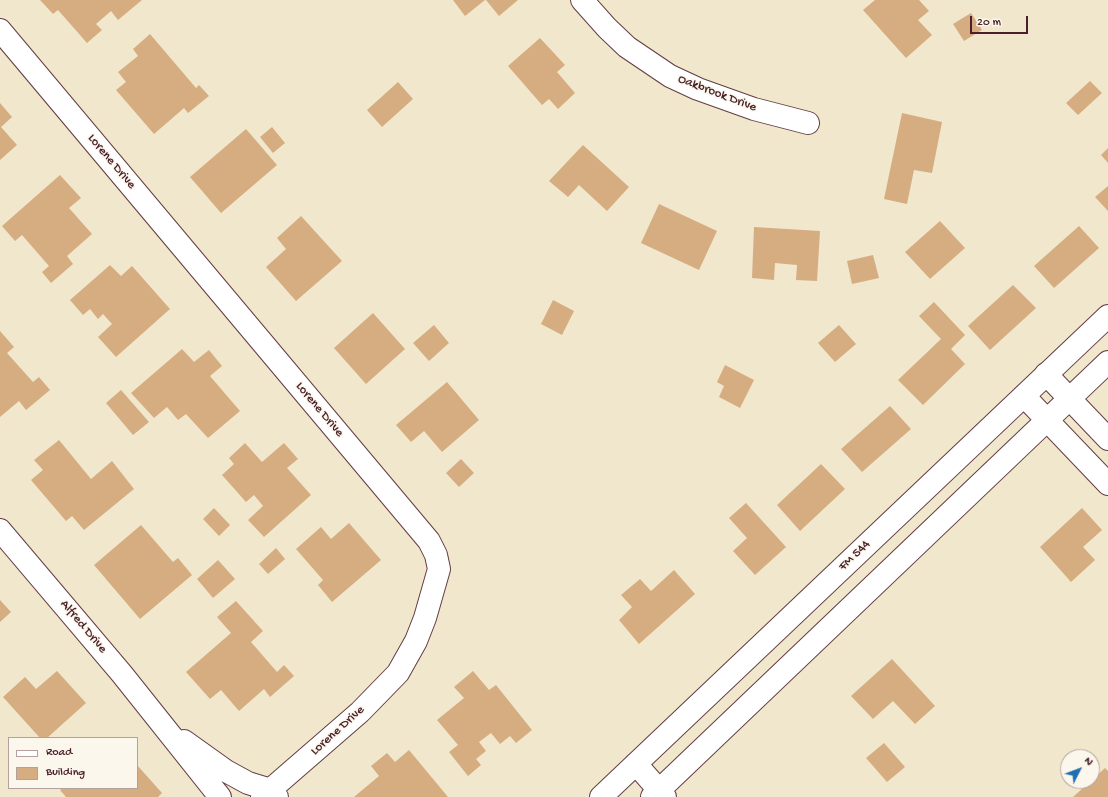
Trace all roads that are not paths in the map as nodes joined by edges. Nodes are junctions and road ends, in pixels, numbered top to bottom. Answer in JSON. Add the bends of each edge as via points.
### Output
{"nodes":[{"id":1,"x":582,"y":0,"type":"edge"},
{"id":2,"x":0,"y":30,"type":"edge"},
{"id":3,"x":808,"y":123,"type":"dead end"},
{"id":4,"x":1108,"y":316,"type":"edge"},
{"id":5,"x":1108,"y":362,"type":"edge"},
{"id":6,"x":1046,"y":374,"type":"junction"},
{"id":7,"x":1024,"y":396,"type":"junction"},
{"id":8,"x":1069,"y":399,"type":"junction"},
{"id":9,"x":1047,"y":420,"type":"junction"},
{"id":10,"x":1108,"y":439,"type":"edge"},
{"id":11,"x":1108,"y":484,"type":"edge"},
{"id":12,"x":0,"y":530,"type":"edge"},
{"id":13,"x":163,"y":727,"type":"junction"},
{"id":14,"x":636,"y":764,"type":"junction"},
{"id":15,"x":270,"y":795,"type":"edge"},
{"id":16,"x":659,"y":795,"type":"edge"},
{"id":17,"x":220,"y":797,"type":"edge"},
{"id":18,"x":601,"y":797,"type":"edge"}],
"edges":[{"from":1,"to":3,"type":"street","name":"Oakbrook Drive","via":[[627,46],[670,76],[754,109]]},
{"from":2,"to":15,"type":"street","name":"Lorene Drive","via":[[429,541],[436,555],[439,569],[425,618],[416,641],[398,673],[360,712]]},
{"from":4,"to":6,"type":"street","name":"FM 544"},
{"from":5,"to":8,"type":"street"},
{"from":6,"to":7,"type":"street","name":"FM 544"},
{"from":6,"to":8,"type":"street"},
{"from":7,"to":9,"type":"street"},
{"from":7,"to":14,"type":"street","name":"FM 544"},
{"from":8,"to":9,"type":"street"},
{"from":8,"to":10,"type":"street"},
{"from":9,"to":11,"type":"street"},
{"from":9,"to":16,"type":"street"},
{"from":12,"to":13,"type":"street","name":"Alfred Drive","via":[[122,674]]},
{"from":13,"to":15,"type":"street","name":"Alfred Drive","via":[[226,771]]},
{"from":13,"to":17,"type":"street","name":"Alfred Drive"},
{"from":14,"to":16,"type":"street"},
{"from":14,"to":18,"type":"street","name":"FM 544"}]}
